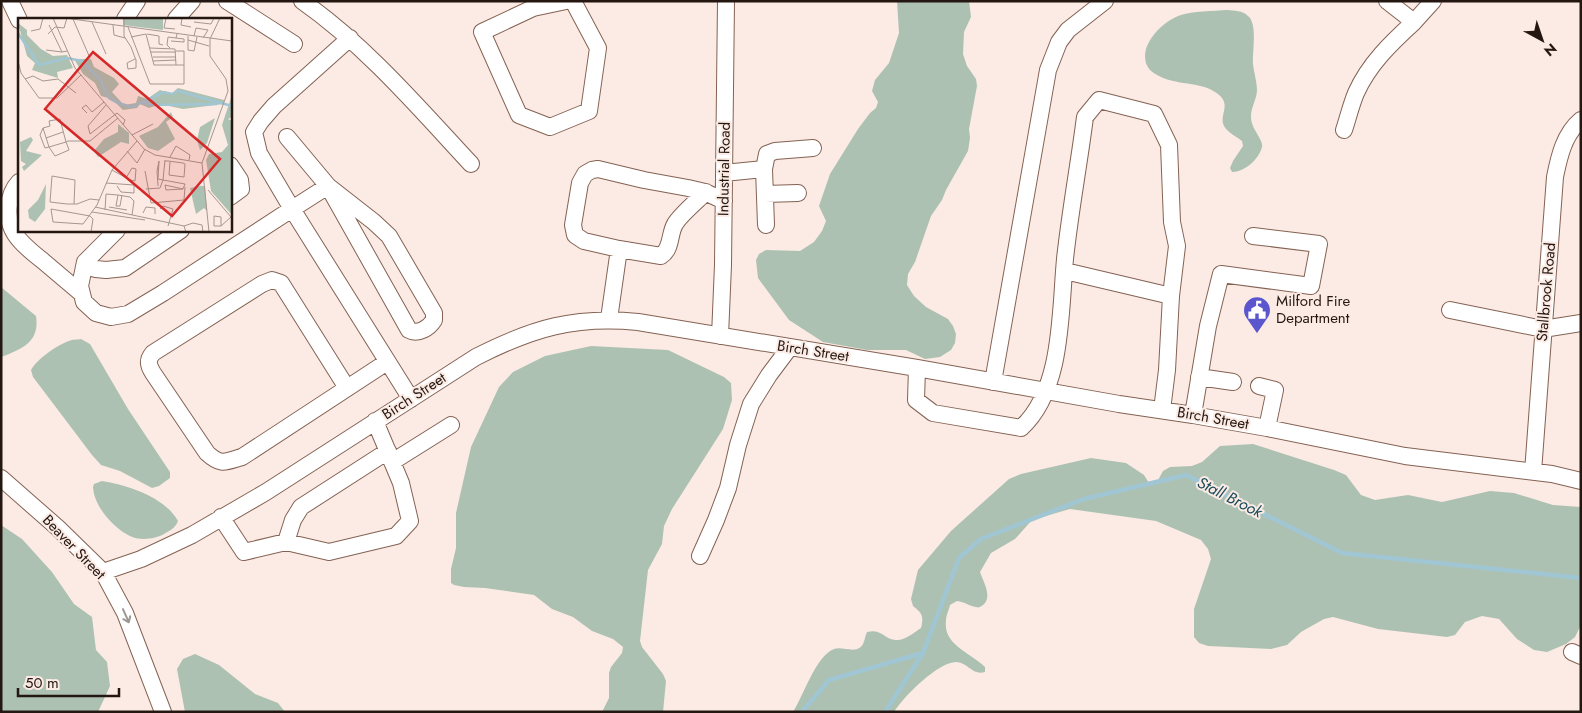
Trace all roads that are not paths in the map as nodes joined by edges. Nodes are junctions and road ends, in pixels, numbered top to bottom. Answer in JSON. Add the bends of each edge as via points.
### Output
{"nodes":[{"id":1,"x":10,"y":1,"type":"edge"},
{"id":2,"x":137,"y":1,"type":"edge"},
{"id":3,"x":192,"y":1,"type":"edge"},
{"id":4,"x":227,"y":1,"type":"edge"},
{"id":5,"x":302,"y":1,"type":"edge"},
{"id":6,"x":566,"y":1,"type":"edge"},
{"id":7,"x":573,"y":1,"type":"edge"},
{"id":8,"x":726,"y":1,"type":"edge"},
{"id":9,"x":1105,"y":1,"type":"edge"},
{"id":10,"x":1387,"y":1,"type":"edge"},
{"id":11,"x":1433,"y":1,"type":"edge"},
{"id":12,"x":18,"y":18,"type":"edge"},
{"id":13,"x":126,"y":18,"type":"edge"},
{"id":14,"x":177,"y":18,"type":"edge"},
{"id":15,"x":1414,"y":22,"type":"junction"},
{"id":16,"x":350,"y":38,"type":"junction"},
{"id":17,"x":294,"y":44,"type":"dead end"},
{"id":18,"x":1581,"y":120,"type":"edge"},
{"id":19,"x":1344,"y":130,"type":"dead end"},
{"id":20,"x":287,"y":137,"type":"dead end"},
{"id":21,"x":813,"y":148,"type":"dead end"},
{"id":22,"x":471,"y":164,"type":"dead end"},
{"id":23,"x":231,"y":167,"type":"edge"},
{"id":24,"x":764,"y":170,"type":"junction"},
{"id":25,"x":724,"y":173,"type":"junction"},
{"id":26,"x":18,"y":184,"type":"edge"},
{"id":27,"x":328,"y":186,"type":"junction"},
{"id":28,"x":706,"y":192,"type":"junction"},
{"id":29,"x":798,"y":193,"type":"dead end"},
{"id":30,"x":765,"y":194,"type":"junction"},
{"id":31,"x":231,"y":196,"type":"edge"},
{"id":32,"x":724,"y":201,"type":"junction"},
{"id":33,"x":292,"y":209,"type":"junction"},
{"id":34,"x":766,"y":225,"type":"dead end"},
{"id":35,"x":116,"y":231,"type":"edge"},
{"id":36,"x":180,"y":231,"type":"edge"},
{"id":37,"x":1254,"y":236,"type":"dead end"},
{"id":38,"x":618,"y":249,"type":"junction"},
{"id":39,"x":85,"y":262,"type":"junction"},
{"id":40,"x":1065,"y":271,"type":"junction"},
{"id":41,"x":82,"y":294,"type":"junction"},
{"id":42,"x":1171,"y":296,"type":"junction"},
{"id":43,"x":1450,"y":310,"type":"dead end"},
{"id":44,"x":609,"y":319,"type":"junction"},
{"id":45,"x":1581,"y":323,"type":"edge"},
{"id":46,"x":1543,"y":329,"type":"junction"},
{"id":47,"x":720,"y":336,"type":"junction"},
{"id":48,"x":790,"y":347,"type":"junction"},
{"id":49,"x":387,"y":362,"type":"junction"},
{"id":50,"x":917,"y":368,"type":"junction"},
{"id":51,"x":1199,"y":377,"type":"junction"},
{"id":52,"x":994,"y":382,"type":"junction"},
{"id":53,"x":1233,"y":382,"type":"dead end"},
{"id":54,"x":1259,"y":386,"type":"dead end"},
{"id":55,"x":347,"y":388,"type":"junction"},
{"id":56,"x":1046,"y":390,"type":"junction"},
{"id":57,"x":411,"y":400,"type":"junction"},
{"id":58,"x":1162,"y":410,"type":"junction"},
{"id":59,"x":1193,"y":415,"type":"junction"},
{"id":60,"x":375,"y":421,"type":"junction"},
{"id":61,"x":452,"y":425,"type":"dead end"},
{"id":62,"x":1267,"y":428,"type":"junction"},
{"id":63,"x":390,"y":457,"type":"junction"},
{"id":64,"x":1533,"y":472,"type":"junction"},
{"id":65,"x":1,"y":478,"type":"edge"},
{"id":66,"x":1581,"y":481,"type":"edge"},
{"id":67,"x":221,"y":517,"type":"junction"},
{"id":68,"x":286,"y":542,"type":"junction"},
{"id":69,"x":700,"y":556,"type":"dead end"},
{"id":70,"x":103,"y":572,"type":"junction"},
{"id":71,"x":163,"y":712,"type":"edge"}],
"edges":[{"from":1,"to":12,"type":"street"},
{"from":2,"to":13,"type":"street"},
{"from":3,"to":14,"type":"street"},
{"from":4,"to":17,"type":"street"},
{"from":5,"to":16,"type":"street"},
{"from":6,"to":7,"type":"street","via":[[533,8],[482,32],[519,115],[550,127],[589,111],[598,48]]},
{"from":8,"to":25,"type":"street","name":"Industrial Road"},
{"from":9,"to":52,"type":"street","via":[[1068,30],[1059,42],[1048,70]]},
{"from":10,"to":15,"type":"street"},
{"from":11,"to":15,"type":"street"},
{"from":15,"to":19,"type":"street","via":[[1370,67],[1356,94]]},
{"from":16,"to":22,"type":"street"},
{"from":16,"to":33,"type":"street","via":[[274,106],[254,132],[259,153]]},
{"from":18,"to":46,"type":"street","name":"Stallbrook Road","via":[[1564,143],[1555,177]]},
{"from":20,"to":27,"type":"street"},
{"from":21,"to":24,"type":"street","via":[[767,154]]},
{"from":23,"to":31,"type":"street","via":[[241,184],[241,189]]},
{"from":24,"to":25,"type":"street"},
{"from":24,"to":30,"type":"street"},
{"from":25,"to":32,"type":"street","name":"Industrial Road"},
{"from":26,"to":41,"type":"street","via":[[12,193],[8,213],[15,234]]},
{"from":27,"to":27,"type":"street","via":[[409,330],[418,332],[428,327],[434,320],[434,313],[389,236]]},
{"from":27,"to":33,"type":"street"},
{"from":28,"to":32,"type":"street"},
{"from":28,"to":38,"type":"street","via":[[675,223],[665,254]]},
{"from":28,"to":38,"type":"street","via":[[598,169],[585,174],[580,182],[574,217],[575,235],[584,241]]},
{"from":29,"to":30,"type":"street"},
{"from":30,"to":34,"type":"street"},
{"from":32,"to":47,"type":"street","name":"Industrial Road"},
{"from":33,"to":41,"type":"street","via":[[128,314],[111,316],[96,313],[84,302]]},
{"from":33,"to":49,"type":"street"},
{"from":35,"to":39,"type":"street"},
{"from":36,"to":39,"type":"street","via":[[125,268],[96,269]]},
{"from":37,"to":51,"type":"street","via":[[1319,244],[1312,286],[1221,274]]},
{"from":38,"to":44,"type":"street"},
{"from":39,"to":41,"type":"street","via":[[80,286]]},
{"from":40,"to":42,"type":"street"},
{"from":40,"to":42,"type":"street","via":[[1085,116],[1099,100],[1154,114],[1169,145],[1172,222],[1177,246]]},
{"from":40,"to":56,"type":"street","via":[[1058,349]]},
{"from":42,"to":58,"type":"street"},
{"from":43,"to":46,"type":"street"},
{"from":44,"to":47,"type":"street","name":"Birch Street"},
{"from":44,"to":57,"type":"street","name":"Birch Street","via":[[550,326],[514,338],[476,356]]},
{"from":45,"to":46,"type":"street"},
{"from":46,"to":64,"type":"street","name":"Stallbrook Road"},
{"from":47,"to":48,"type":"street","name":"Birch Street"},
{"from":48,"to":50,"type":"street","name":"Birch Street"},
{"from":48,"to":69,"type":"street","via":[[751,404],[728,488]]},
{"from":49,"to":55,"type":"street"},
{"from":49,"to":57,"type":"street"},
{"from":50,"to":52,"type":"street","name":"Birch Street"},
{"from":50,"to":56,"type":"street","via":[[916,400],[932,413],[1021,428]]},
{"from":51,"to":53,"type":"street"},
{"from":51,"to":59,"type":"street"},
{"from":52,"to":56,"type":"street","name":"Birch Street"},
{"from":54,"to":62,"type":"street","via":[[1275,390]]},
{"from":55,"to":55,"type":"street","via":[[242,457],[225,463],[216,461],[207,453],[148,362],[153,353],[272,280],[281,284]]},
{"from":56,"to":58,"type":"street","name":"Birch Street"},
{"from":57,"to":60,"type":"street","name":"Birch Street"},
{"from":58,"to":59,"type":"street","name":"Birch Street"},
{"from":59,"to":62,"type":"street","name":"Birch Street"},
{"from":60,"to":63,"type":"street"},
{"from":60,"to":67,"type":"street","name":"Birch Street","via":[[266,492]]},
{"from":61,"to":63,"type":"street"},
{"from":62,"to":64,"type":"street","name":"Birch Street","via":[[1405,456]]},
{"from":63,"to":68,"type":"street","via":[[301,507]]},
{"from":63,"to":68,"type":"street","via":[[401,483],[410,521],[396,536],[329,552]]},
{"from":64,"to":66,"type":"street","name":"Birch Street"},
{"from":65,"to":70,"type":"street","name":"Beaver Street"},
{"from":67,"to":68,"type":"street","via":[[244,552]]},
{"from":67,"to":70,"type":"street","name":"Birch Street","via":[[141,559]]},
{"from":70,"to":71,"type":"street","name":"Beaver Street","one_way":true,"via":[[125,613]]}]}
